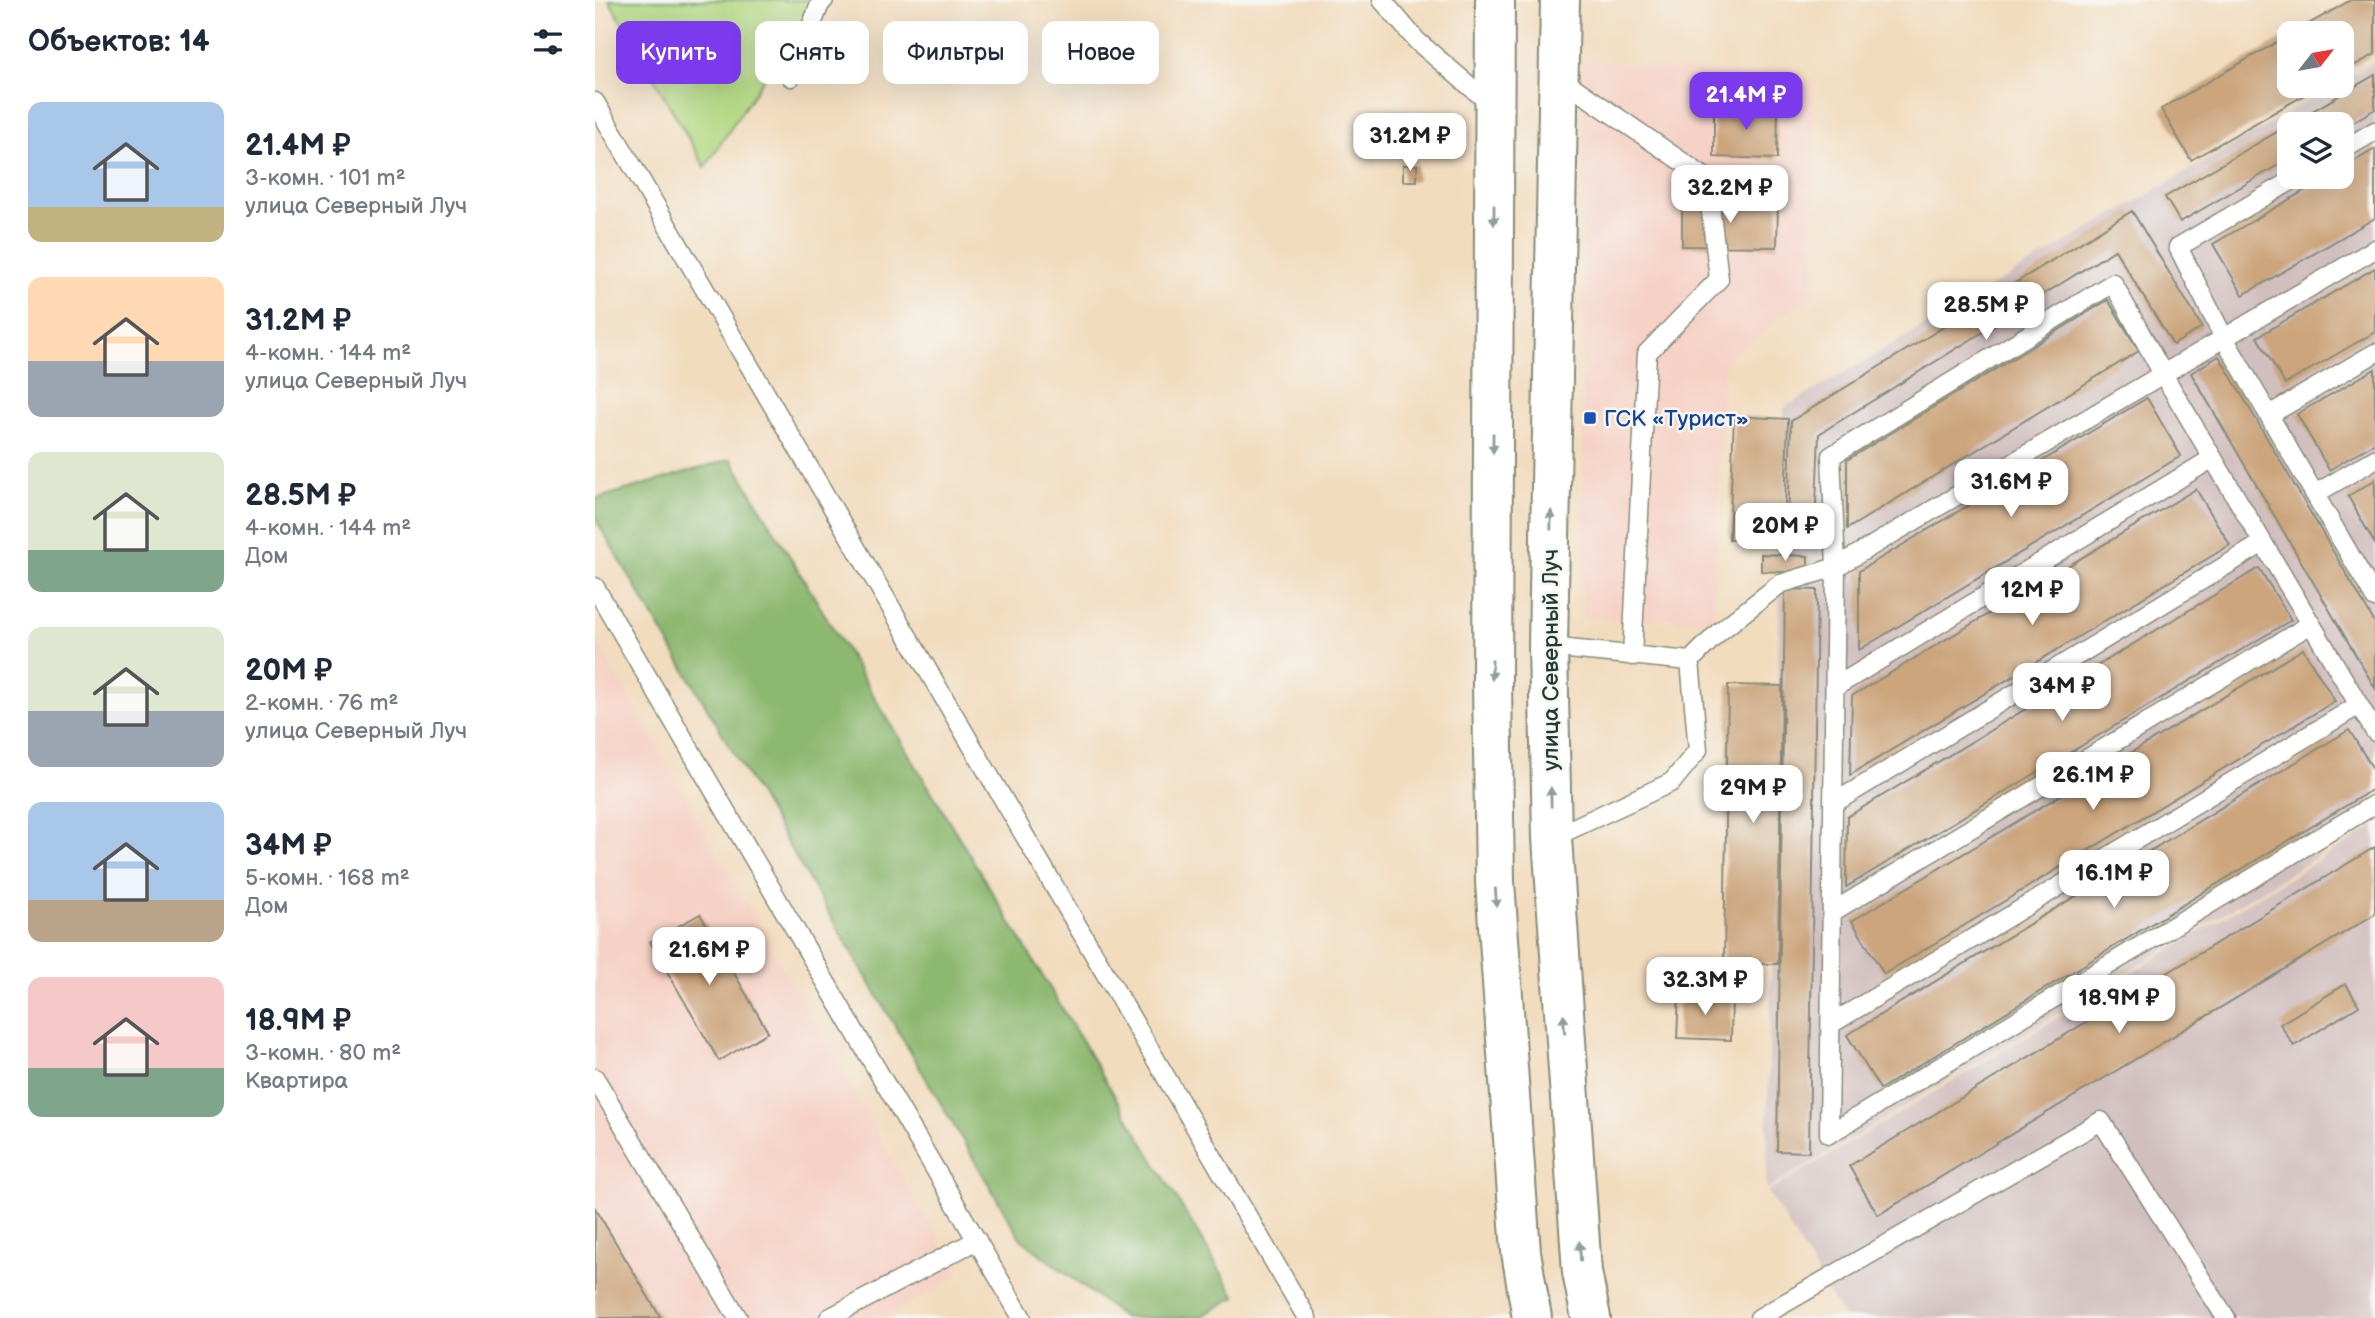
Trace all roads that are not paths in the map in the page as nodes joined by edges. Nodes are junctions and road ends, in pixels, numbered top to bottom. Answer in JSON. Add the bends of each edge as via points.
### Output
{"nodes":[{"id":1,"x":824,"y":0,"type":"edge"},
{"id":2,"x":1383,"y":0,"type":"edge"},
{"id":3,"x":1495,"y":0,"type":"edge"},
{"id":4,"x":1560,"y":0,"type":"edge"},
{"id":5,"x":813,"y":21,"type":"edge"},
{"id":6,"x":1559,"y":77,"type":"junction"},
{"id":7,"x":595,"y":102,"type":"edge"},
{"id":8,"x":1495,"y":107,"type":"junction"},
{"id":9,"x":2375,"y":131,"type":"edge"},
{"id":10,"x":2354,"y":143,"type":"edge"},
{"id":11,"x":2277,"y":189,"type":"edge"},
{"id":12,"x":2375,"y":249,"type":"edge"},
{"id":13,"x":2224,"y":338,"type":"junction"},
{"id":14,"x":2375,"y":353,"type":"edge"},
{"id":15,"x":2163,"y":374,"type":"junction"},
{"id":16,"x":2269,"y":415,"type":"junction"},
{"id":17,"x":2213,"y":458,"type":"junction"},
{"id":18,"x":2375,"y":459,"type":"edge"},
{"id":19,"x":2315,"y":494,"type":"junction"},
{"id":20,"x":2263,"y":543,"type":"junction"},
{"id":21,"x":1836,"y":567,"type":"junction"},
{"id":22,"x":2368,"y":570,"type":"edge"},
{"id":23,"x":595,"y":587,"type":"edge"},
{"id":24,"x":2375,"y":598,"type":"edge"},
{"id":25,"x":2311,"y":624,"type":"junction"},
{"id":26,"x":1548,"y":647,"type":"junction"},
{"id":27,"x":1632,"y":656,"type":"junction"},
{"id":28,"x":1690,"y":661,"type":"junction"},
{"id":29,"x":1835,"y":687,"type":"junction"},
{"id":30,"x":2359,"y":705,"type":"junction"},
{"id":31,"x":2375,"y":732,"type":"edge"},
{"id":32,"x":1834,"y":803,"type":"junction"},
{"id":33,"x":2375,"y":804,"type":"edge"},
{"id":34,"x":1552,"y":838,"type":"junction"},
{"id":35,"x":1832,"y":912,"type":"junction"},
{"id":36,"x":1831,"y":1024,"type":"junction"},
{"id":37,"x":595,"y":1078,"type":"edge"},
{"id":38,"x":977,"y":1240,"type":"junction"},
{"id":39,"x":738,"y":1318,"type":"edge"},
{"id":40,"x":829,"y":1318,"type":"edge"},
{"id":41,"x":1023,"y":1318,"type":"edge"},
{"id":42,"x":1307,"y":1318,"type":"edge"},
{"id":43,"x":1532,"y":1318,"type":"edge"},
{"id":44,"x":1591,"y":1318,"type":"edge"},
{"id":45,"x":1759,"y":1318,"type":"edge"},
{"id":46,"x":2226,"y":1318,"type":"edge"}],
"edges":[{"from":1,"to":5,"type":"lane"},
{"from":2,"to":8,"type":"lane","via":[[1417,41]]},
{"from":3,"to":8,"type":"main road"},
{"from":4,"to":6,"type":"main road","name":"улица Северный Луч"},
{"from":26,"to":6,"type":"main road","name":"улица Северный Луч","one_way":true},
{"from":6,"to":27,"type":"lane","via":[[1707,179],[1719,279],[1647,353]]},
{"from":7,"to":42,"type":"lane"},
{"from":8,"to":43,"type":"main road","one_way":true,"via":[[1495,882],[1521,1252]]},
{"from":9,"to":10,"type":"lane"},
{"from":11,"to":13,"type":"lane","via":[[2178,247]]},
{"from":12,"to":13,"type":"lane"},
{"from":13,"to":15,"type":"lane"},
{"from":13,"to":16,"type":"lane"},
{"from":14,"to":16,"type":"lane"},
{"from":15,"to":17,"type":"lane"},
{"from":15,"to":21,"type":"lane"},
{"from":15,"to":21,"type":"lane","via":[[2113,283],[1831,456]]},
{"from":16,"to":19,"type":"lane"},
{"from":17,"to":20,"type":"lane"},
{"from":17,"to":29,"type":"lane"},
{"from":18,"to":19,"type":"lane"},
{"from":19,"to":22,"type":"lane"},
{"from":20,"to":25,"type":"lane"},
{"from":20,"to":32,"type":"lane"},
{"from":21,"to":28,"type":"lane","via":[[1780,584]]},
{"from":21,"to":29,"type":"lane"},
{"from":22,"to":24,"type":"lane"},
{"from":23,"to":38,"type":"lane"},
{"from":25,"to":30,"type":"lane"},
{"from":25,"to":35,"type":"lane"},
{"from":26,"to":27,"type":"lane"},
{"from":34,"to":26,"type":"main road","name":"улица Северный Луч","one_way":true},
{"from":27,"to":28,"type":"lane"},
{"from":28,"to":34,"type":"lane","via":[[1698,750],[1672,782]]},
{"from":29,"to":32,"type":"lane"},
{"from":30,"to":31,"type":"lane"},
{"from":30,"to":36,"type":"lane"},
{"from":32,"to":35,"type":"lane"},
{"from":33,"to":36,"type":"lane","via":[[1829,1134]]},
{"from":44,"to":34,"type":"main road","name":"улица Северный Луч","one_way":true,"via":[[1582,1272]]},
{"from":35,"to":36,"type":"lane"},
{"from":37,"to":39,"type":"lane"},
{"from":38,"to":40,"type":"lane"},
{"from":38,"to":41,"type":"lane"},
{"from":45,"to":46,"type":"lane","via":[[2101,1121]]}]}
